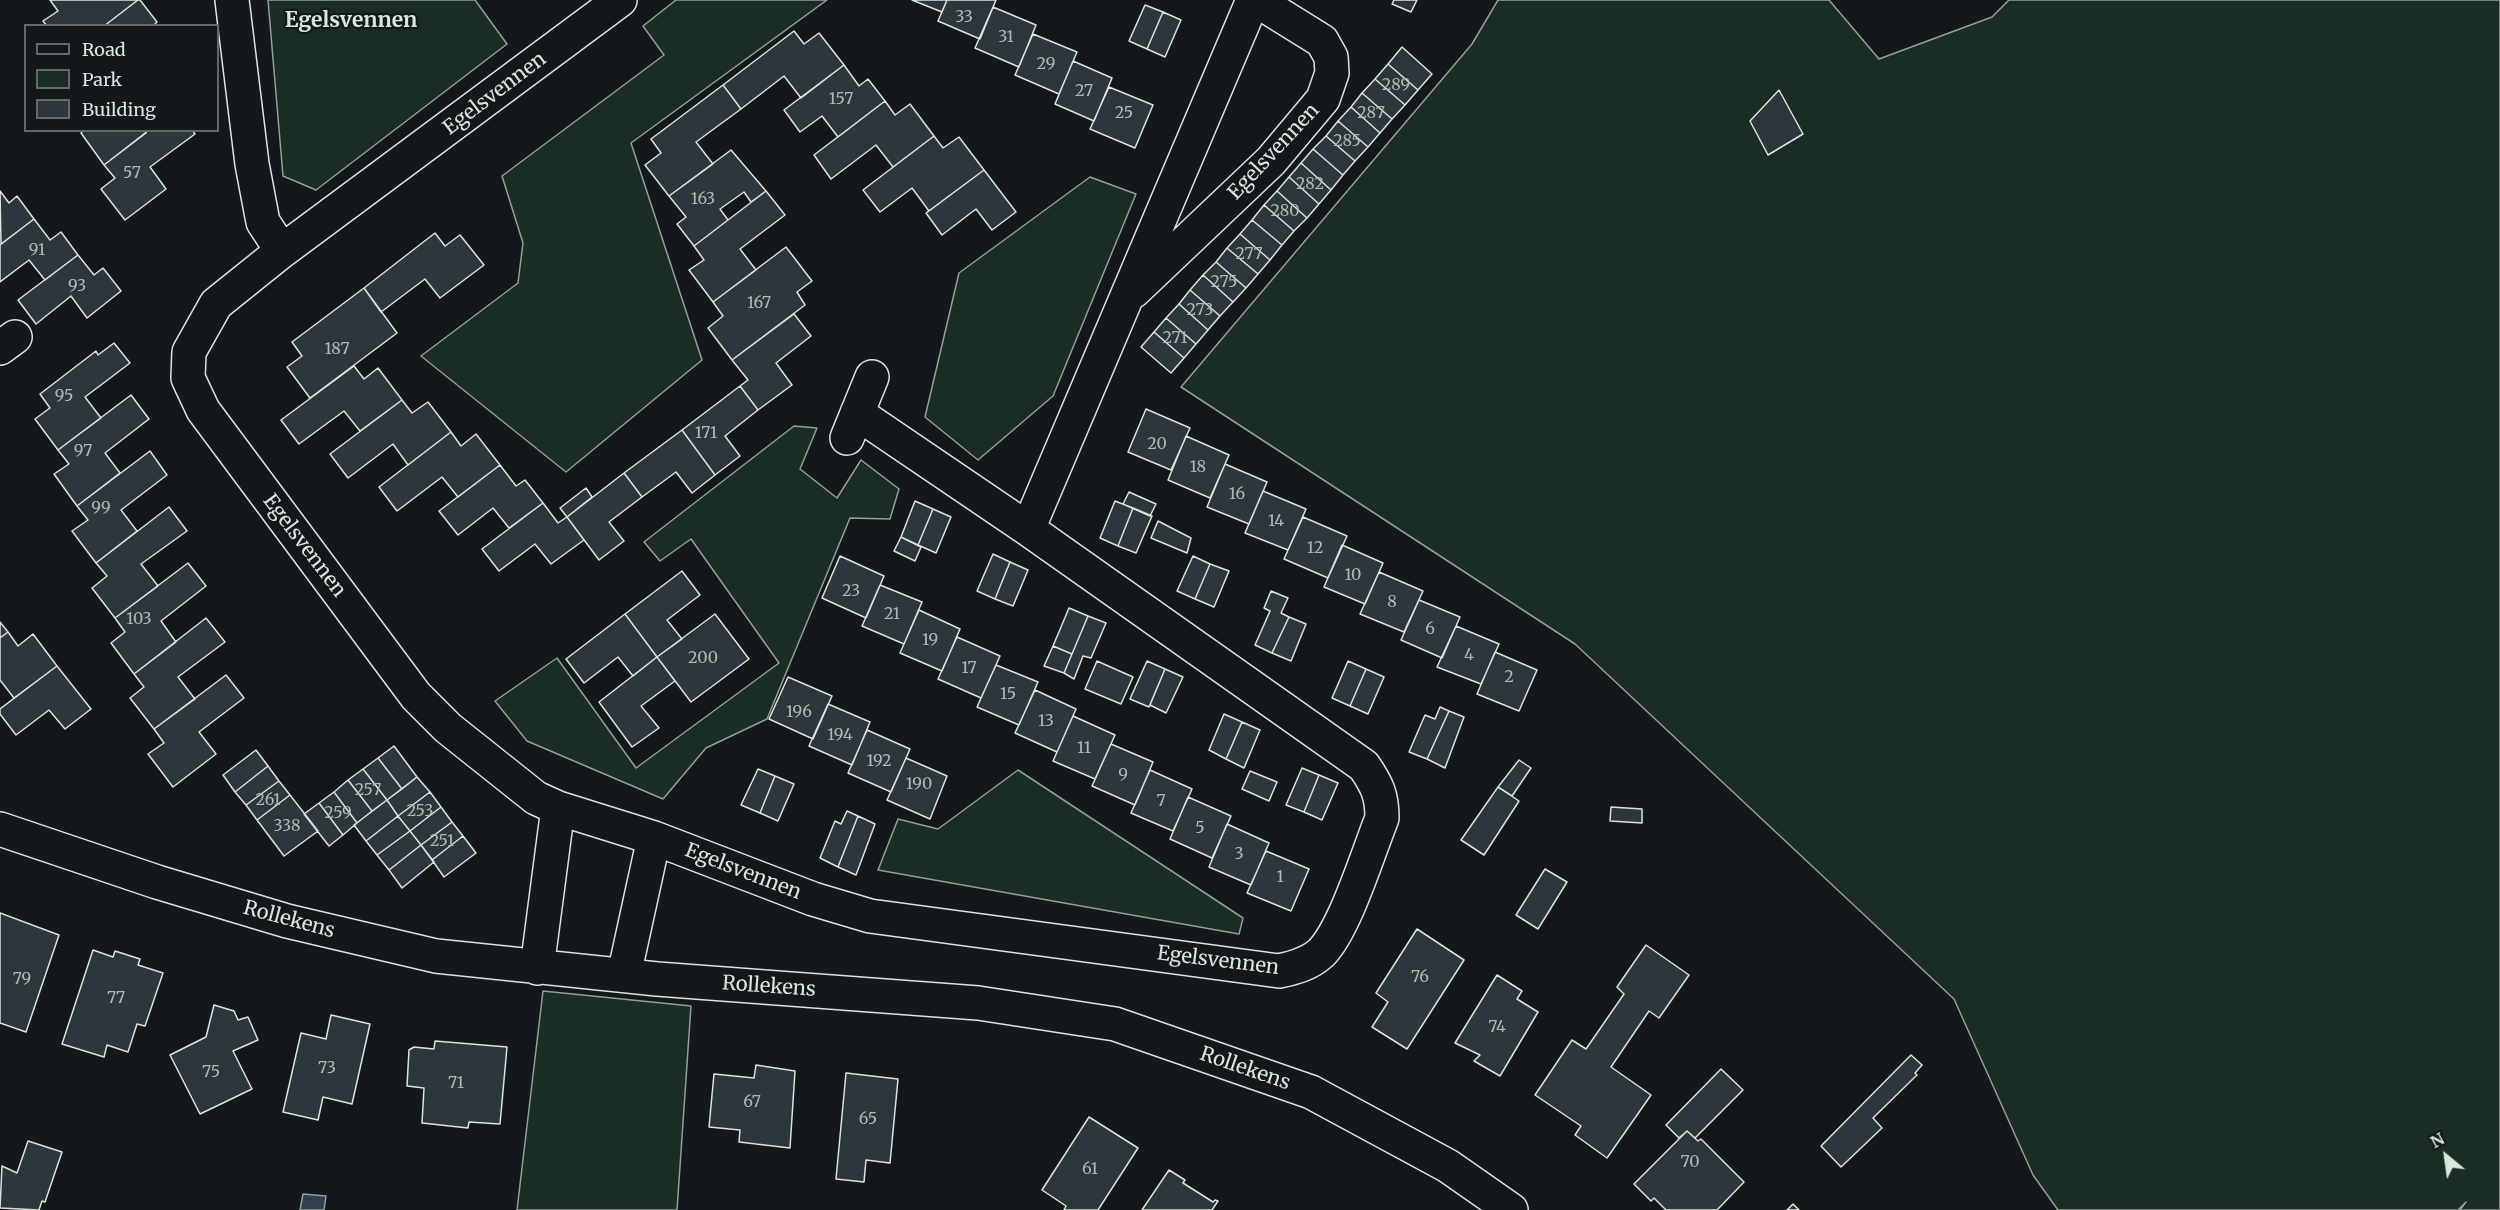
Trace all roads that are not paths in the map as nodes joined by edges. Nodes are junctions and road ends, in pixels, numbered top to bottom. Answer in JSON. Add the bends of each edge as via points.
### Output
{"nodes":[{"id":1,"x":232,"y":0,"type":"edge"},
{"id":2,"x":620,"y":0,"type":"edge"},
{"id":3,"x":1254,"y":0,"type":"edge"},
{"id":4,"x":282,"y":251,"type":"junction"},
{"id":5,"x":1124,"y":301,"type":"junction"},
{"id":6,"x":872,"y":377,"type":"dead end"},
{"id":7,"x":1028,"y":529,"type":"junction"},
{"id":8,"x":558,"y":808,"type":"junction"},
{"id":9,"x":0,"y":829,"type":"edge"},
{"id":10,"x":654,"y":838,"type":"junction"},
{"id":11,"x":537,"y":968,"type":"junction"},
{"id":12,"x":624,"y":975,"type":"junction"},
{"id":13,"x":1511,"y":1210,"type":"edge"}],
"edges":[{"from":1,"to":4,"type":"street","via":[[263,222]]},
{"from":2,"to":4,"type":"street","name":"Egelsvennen"},
{"from":3,"to":5,"type":"street","name":"Egelsvennen"},
{"from":3,"to":5,"type":"street","name":"Egelsvennen","via":[[1323,41],[1331,57],[1332,73],[1323,99],[1271,161]]},
{"from":4,"to":8,"type":"street","name":"Egelsvennen","via":[[216,304],[189,352],[188,378],[203,410],[416,696],[515,783]]},
{"from":5,"to":7,"type":"street","name":"Egelsvennen"},
{"from":6,"to":7,"type":"street","name":"Egelsvennen","via":[[852,426]]},
{"from":7,"to":10,"type":"street","name":"Egelsvennen","via":[[1364,765],[1382,798],[1382,818],[1335,937],[1319,954],[1298,968],[1279,971],[870,916]]},
{"from":8,"to":10,"type":"street","name":"Egelsvennen"},
{"from":8,"to":11,"type":"street"},
{"from":9,"to":11,"type":"street","name":"Rollekens","via":[[287,921],[436,956]]},
{"from":10,"to":12,"type":"street"},
{"from":11,"to":12,"type":"street","name":"Rollekens"},
{"from":12,"to":13,"type":"street","name":"Rollekens","via":[[978,1002],[1115,1024],[1311,1092],[1448,1166]]}]}
